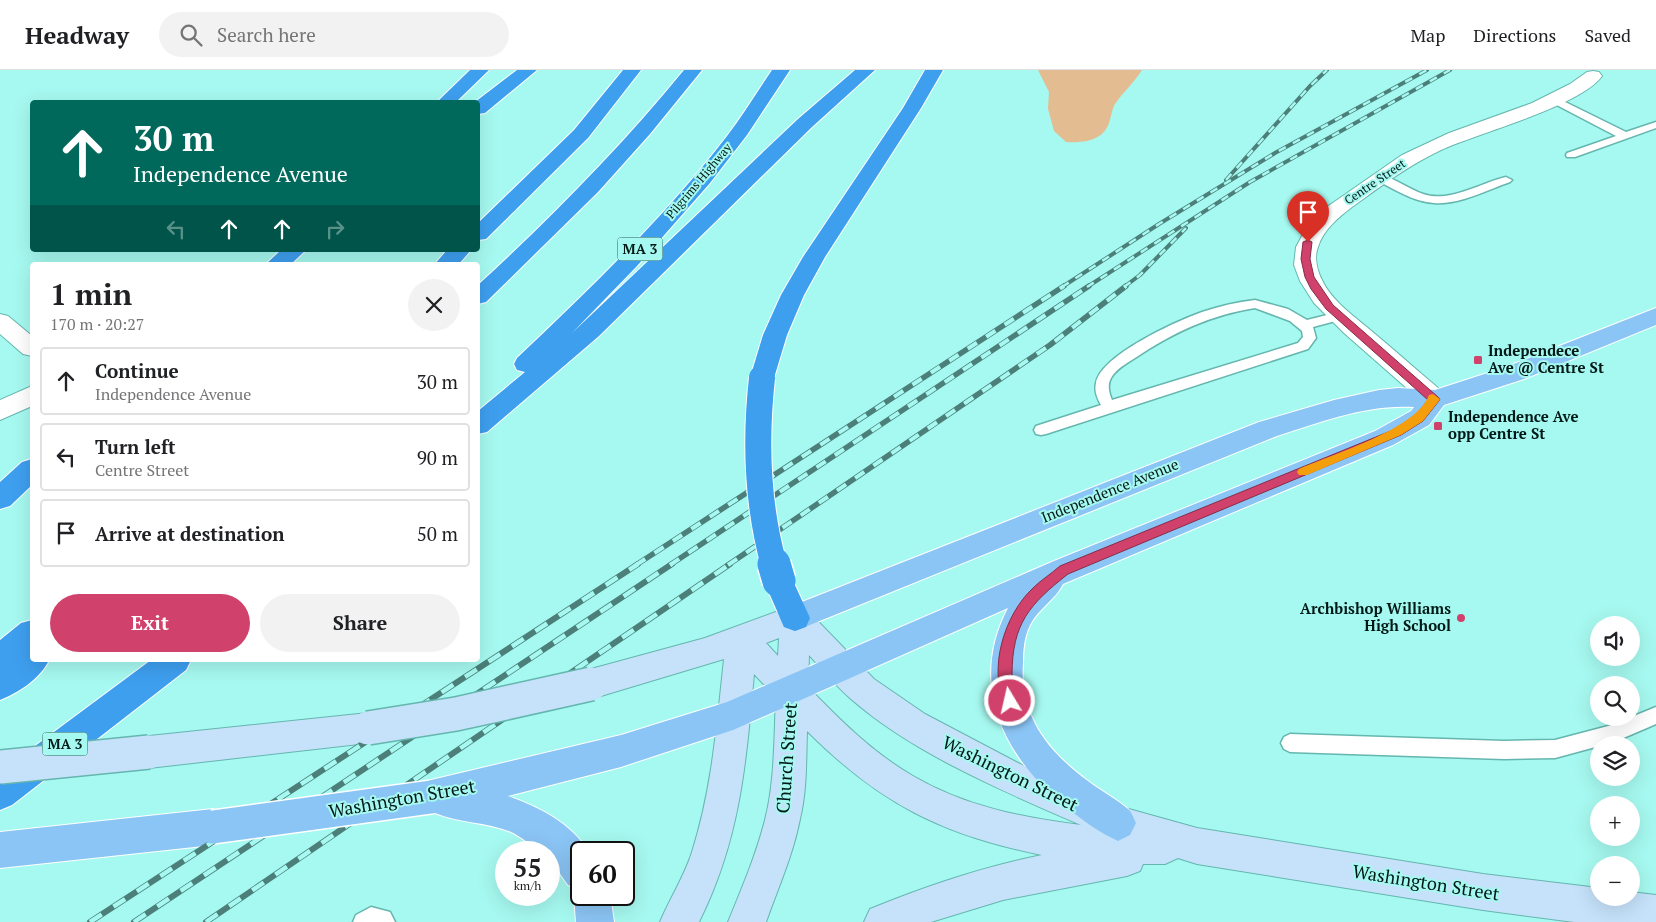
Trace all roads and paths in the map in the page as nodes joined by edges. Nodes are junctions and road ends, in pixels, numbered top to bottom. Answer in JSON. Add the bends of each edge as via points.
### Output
{"nodes":[{"id":1,"x":480,"y":70,"type":"edge"},
{"id":2,"x":528,"y":70,"type":"edge"},
{"id":3,"x":632,"y":70,"type":"edge"},
{"id":4,"x":693,"y":70,"type":"edge"},
{"id":5,"x":781,"y":70,"type":"edge"},
{"id":6,"x":866,"y":70,"type":"edge"},
{"id":7,"x":934,"y":70,"type":"edge"},
{"id":8,"x":1593,"y":76,"type":"dead end"},
{"id":9,"x":1553,"y":99,"type":"junction"},
{"id":10,"x":448,"y":100,"type":"edge"},
{"id":11,"x":480,"y":107,"type":"edge"},
{"id":12,"x":1656,"y":125,"type":"edge"},
{"id":13,"x":1626,"y":136,"type":"junction"},
{"id":14,"x":1571,"y":154,"type":"dead end"},
{"id":15,"x":1380,"y":178,"type":"junction"},
{"id":16,"x":1506,"y":180,"type":"dead end"},
{"id":17,"x":480,"y":232,"type":"edge"},
{"id":18,"x":280,"y":252,"type":"edge"},
{"id":19,"x":292,"y":252,"type":"edge"},
{"id":20,"x":458,"y":252,"type":"edge"},
{"id":21,"x":268,"y":262,"type":"edge"},
{"id":22,"x":280,"y":262,"type":"edge"},
{"id":23,"x":448,"y":262,"type":"edge"},
{"id":24,"x":480,"y":295,"type":"edge"},
{"id":25,"x":1339,"y":316,"type":"junction"},
{"id":26,"x":1655,"y":318,"type":"edge"},
{"id":27,"x":0,"y":322,"type":"edge"},
{"id":28,"x":1305,"y":325,"type":"junction"},
{"id":29,"x":30,"y":346,"type":"edge"},
{"id":30,"x":30,"y":396,"type":"edge"},
{"id":31,"x":1435,"y":399,"type":"junction"},
{"id":32,"x":480,"y":407,"type":"edge"},
{"id":33,"x":1110,"y":408,"type":"junction"},
{"id":34,"x":0,"y":411,"type":"edge"},
{"id":35,"x":480,"y":423,"type":"edge"},
{"id":36,"x":1041,"y":430,"type":"dead end"},
{"id":37,"x":30,"y":471,"type":"edge"},
{"id":38,"x":0,"y":498,"type":"edge"},
{"id":39,"x":1064,"y":570,"type":"junction"},
{"id":40,"x":795,"y":618,"type":"junction"},
{"id":41,"x":30,"y":635,"type":"edge"},
{"id":42,"x":742,"y":640,"type":"junction"},
{"id":43,"x":0,"y":659,"type":"edge"},
{"id":44,"x":30,"y":662,"type":"edge"},
{"id":45,"x":172,"y":662,"type":"edge"},
{"id":46,"x":841,"y":668,"type":"junction"},
{"id":47,"x":0,"y":685,"type":"edge"},
{"id":48,"x":792,"y":690,"type":"junction"},
{"id":49,"x":733,"y":715,"type":"junction"},
{"id":50,"x":1656,"y":715,"type":"edge"},
{"id":51,"x":1290,"y":742,"type":"dead end"},
{"id":52,"x":0,"y":767,"type":"edge"},
{"id":53,"x":0,"y":793,"type":"edge"},
{"id":54,"x":431,"y":797,"type":"junction"},
{"id":55,"x":1118,"y":822,"type":"junction"},
{"id":56,"x":1197,"y":846,"type":"junction"},
{"id":57,"x":0,"y":850,"type":"edge"},
{"id":58,"x":570,"y":856,"type":"edge"},
{"id":59,"x":593,"y":906,"type":"edge"},
{"id":60,"x":1632,"y":915,"type":"edge"},
{"id":61,"x":363,"y":922,"type":"edge"},
{"id":62,"x":385,"y":922,"type":"edge"},
{"id":63,"x":595,"y":922,"type":"edge"},
{"id":64,"x":679,"y":922,"type":"edge"},
{"id":65,"x":748,"y":922,"type":"edge"},
{"id":66,"x":883,"y":922,"type":"edge"}],
"edges":[{"from":1,"to":10,"type":"highway"},
{"from":2,"to":11,"type":"highway"},
{"from":3,"to":17,"type":"highway","via":[[581,134]]},
{"from":4,"to":24,"type":"highway","via":[[581,197]]},
{"from":5,"to":32,"type":"highway","name":"Pilgrims Highway","number":"MA 3","via":[[726,151],[631,260]]},
{"from":6,"to":35,"type":"highway","via":[[805,123],[591,330]]},
{"from":7,"to":40,"type":"highway","bridge":true,"via":[[798,284],[774,334],[762,378],[757,427],[759,499],[779,581]]},
{"from":8,"to":9,"type":"street","name":"Centre Street"},
{"from":9,"to":13,"type":"lane"},
{"from":9,"to":15,"type":"street","name":"Centre Street","via":[[1438,144]]},
{"from":12,"to":13,"type":"lane"},
{"from":13,"to":14,"type":"lane"},
{"from":15,"to":16,"type":"lane","via":[[1413,194],[1435,200]]},
{"from":15,"to":25,"type":"street","name":"Centre Street","via":[[1322,220],[1310,234],[1306,259],[1310,277],[1321,297]]},
{"from":18,"to":21,"type":"highway"},
{"from":19,"to":22,"type":"highway"},
{"from":20,"to":23,"type":"highway"},
{"from":25,"to":28,"type":"lane"},
{"from":25,"to":31,"type":"street","name":"Centre Street"},
{"from":26,"to":31,"type":"main road","name":"Independence Avenue","via":[[1515,373]]},
{"from":27,"to":29,"type":"street"},
{"from":28,"to":33,"type":"lane","via":[[1310,337],[1303,346]]},
{"from":28,"to":33,"type":"lane","via":[[1277,308],[1254,304],[1176,327],[1132,353],[1108,372],[1102,394]]},
{"from":30,"to":34,"type":"street"},
{"from":31,"to":39,"type":"main road","via":[[1420,418],[1397,432]]},
{"from":31,"to":40,"type":"main road","name":"Independence Avenue","via":[[1398,398],[1358,403],[1268,429]]},
{"from":33,"to":36,"type":"lane"},
{"from":37,"to":38,"type":"highway"},
{"from":39,"to":46,"type":"main road"},
{"from":39,"to":55,"type":"main road","via":[[1036,592],[1016,621],[1009,640],[1005,680],[1015,722],[1045,766],[1064,785]]},
{"from":40,"to":42,"type":"main road"},
{"from":40,"to":46,"type":"main road","name":"Washington Street"},
{"from":40,"to":48,"type":"main road","name":"Church Street"},
{"from":41,"to":43,"type":"highway"},
{"from":42,"to":48,"type":"main road","name":"Washington Street"},
{"from":42,"to":49,"type":"main road"},
{"from":42,"to":52,"type":"main road","bridge":true,"via":[[591,684],[456,714],[289,738]]},
{"from":44,"to":47,"type":"highway"},
{"from":45,"to":53,"type":"highway","number":"MA 3"},
{"from":46,"to":48,"type":"main road","name":"Washington Street"},
{"from":46,"to":55,"type":"main road","name":"Washington Street","via":[[863,689],[924,732],[1008,776]]},
{"from":48,"to":49,"type":"main road","name":"Washington Street"},
{"from":48,"to":56,"type":"main road","name":"Washington Street","via":[[825,726],[870,766],[895,784],[963,817],[1026,836],[1056,841]]},
{"from":48,"to":65,"type":"main road","name":"Church Street","via":[[791,760],[783,819]]},
{"from":49,"to":54,"type":"main road","name":"Washington Street","via":[[612,754]]},
{"from":49,"to":64,"type":"main road","via":[[730,760],[718,828],[699,881]]},
{"from":50,"to":51,"type":"lane","via":[[1614,733],[1555,749]]},
{"from":54,"to":57,"type":"main road","name":"Washington Street","bridge":true,"via":[[308,815]]},
{"from":54,"to":58,"type":"main road","via":[[505,812],[529,822],[548,834]]},
{"from":55,"to":56,"type":"main road","name":"Washington Street"},
{"from":56,"to":60,"type":"main road","name":"Washington Street"},
{"from":56,"to":66,"type":"main road","via":[[1016,878],[949,896]]},
{"from":59,"to":63,"type":"main road"},
{"from":61,"to":62,"type":"lane","via":[[371,917]]}]}
